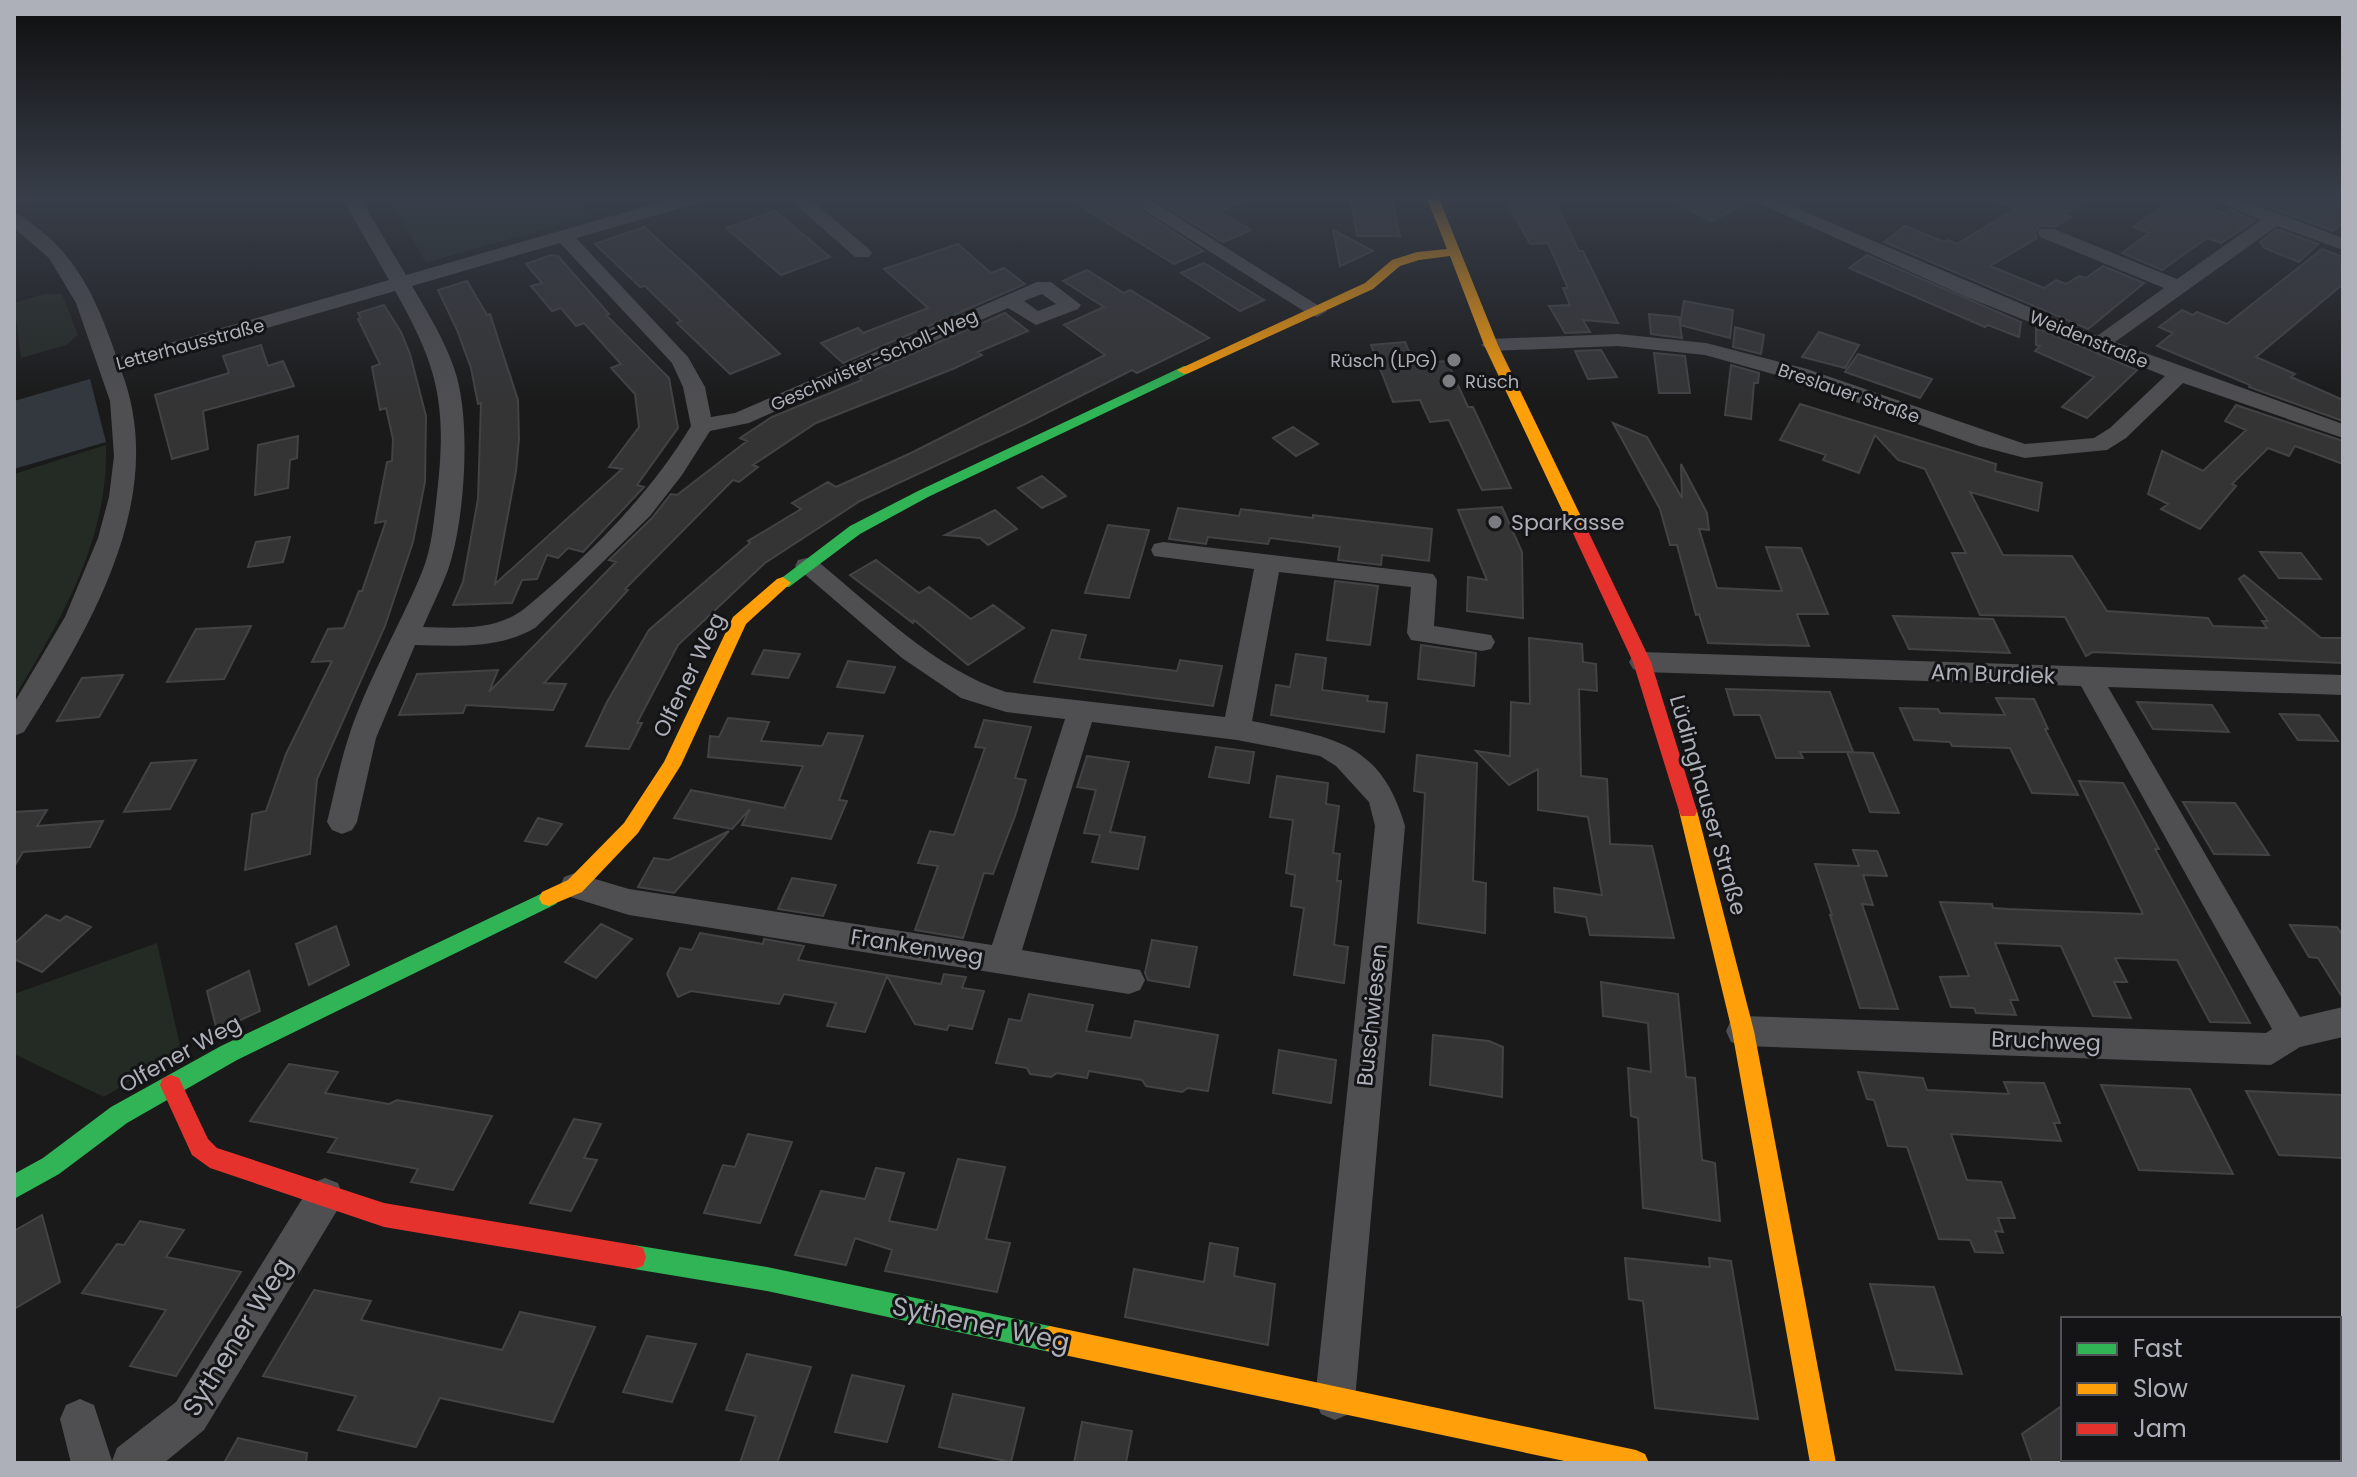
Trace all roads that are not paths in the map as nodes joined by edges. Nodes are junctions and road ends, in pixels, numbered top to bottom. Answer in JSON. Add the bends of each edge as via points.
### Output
{"nodes":[{"id":1,"x":62,"y":265,"type":"edge"},
{"id":2,"x":388,"y":265,"type":"edge"},
{"id":3,"x":472,"y":265,"type":"edge"},
{"id":4,"x":590,"y":265,"type":"edge"},
{"id":5,"x":1242,"y":265,"type":"edge"},
{"id":6,"x":1392,"y":265,"type":"edge"},
{"id":7,"x":1458,"y":265,"type":"edge"},
{"id":8,"x":1914,"y":265,"type":"edge"},
{"id":9,"x":2125,"y":265,"type":"edge"},
{"id":10,"x":2210,"y":265,"type":"edge"},
{"id":11,"x":399,"y":286,"type":"junction"},
{"id":12,"x":2179,"y":287,"type":"junction"},
{"id":13,"x":1010,"y":300,"type":"junction"},
{"id":14,"x":1317,"y":311,"type":"junction"},
{"id":15,"x":2099,"y":344,"type":"junction"},
{"id":16,"x":1491,"y":345,"type":"junction"},
{"id":17,"x":109,"y":367,"type":"junction"},
{"id":18,"x":2179,"y":375,"type":"junction"},
{"id":19,"x":702,"y":426,"type":"junction"},
{"id":20,"x":2343,"y":431,"type":"edge"},
{"id":21,"x":1163,"y":550,"type":"dead end"},
{"id":22,"x":1268,"y":563,"type":"junction"},
{"id":23,"x":807,"y":566,"type":"junction"},
{"id":24,"x":407,"y":636,"type":"junction"},
{"id":25,"x":1482,"y":642,"type":"dead end"},
{"id":26,"x":1642,"y":662,"type":"junction"},
{"id":27,"x":2089,"y":677,"type":"junction"},
{"id":28,"x":2343,"y":685,"type":"edge"},
{"id":29,"x":1081,"y":712,"type":"junction"},
{"id":30,"x":14,"y":725,"type":"edge"},
{"id":31,"x":1237,"y":729,"type":"junction"},
{"id":32,"x":342,"y":822,"type":"dead end"},
{"id":33,"x":575,"y":886,"type":"junction"},
{"id":34,"x":1003,"y":961,"type":"junction"},
{"id":35,"x":1129,"y":980,"type":"dead end"},
{"id":36,"x":2343,"y":1022,"type":"edge"},
{"id":37,"x":1743,"y":1031,"type":"junction"},
{"id":38,"x":2292,"y":1034,"type":"junction"},
{"id":39,"x":171,"y":1085,"type":"junction"},
{"id":40,"x":14,"y":1187,"type":"edge"},
{"id":41,"x":325,"y":1196,"type":"junction"},
{"id":42,"x":1335,"y":1400,"type":"junction"},
{"id":43,"x":80,"y":1419,"type":"dead end"},
{"id":44,"x":92,"y":1463,"type":"edge"},
{"id":45,"x":132,"y":1463,"type":"edge"},
{"id":46,"x":1636,"y":1463,"type":"edge"},
{"id":47,"x":1823,"y":1463,"type":"edge"}],
"edges":[{"from":1,"to":17,"type":"street","name":"Letterhausstraße","via":[[88,304]]},
{"from":2,"to":11,"type":"street"},
{"from":3,"to":11,"type":"street","name":"Letterhausstraße"},
{"from":4,"to":19,"type":"street","via":[[681,361],[694,387]]},
{"from":5,"to":14,"type":"street"},
{"from":6,"to":14,"type":"street","name":"Olfener Weg","via":[[1369,286]]},
{"from":7,"to":16,"type":"street","name":"Lüdinghauser Straße"},
{"from":8,"to":15,"type":"street","name":"Weidenstraße"},
{"from":9,"to":12,"type":"street"},
{"from":10,"to":12,"type":"street"},
{"from":11,"to":17,"type":"street","name":"Letterhausstraße"},
{"from":11,"to":24,"type":"street","via":[[430,334],[445,371],[454,443],[436,568]]},
{"from":12,"to":15,"type":"street"},
{"from":13,"to":13,"type":"street","name":"Geschwister-Scholl-Weg","via":[[1044,286],[1071,305],[1036,319]]},
{"from":13,"to":19,"type":"street","name":"Geschwister-Scholl-Weg","via":[[741,418]]},
{"from":14,"to":23,"type":"street","name":"Olfener Weg","via":[[923,494],[855,530]]},
{"from":15,"to":18,"type":"street","name":"Weidenstraße"},
{"from":16,"to":18,"type":"street","name":"Breslauer Straße","via":[[1618,340],[1706,349],[1799,374],[2025,451],[2099,445]]},
{"from":16,"to":26,"type":"street","name":"Lüdinghauser Straße"},
{"from":17,"to":30,"type":"street","via":[[124,413],[126,454],[117,516],[90,589],[46,676]]},
{"from":18,"to":20,"type":"street","name":"Weidenstraße"},
{"from":19,"to":24,"type":"street","via":[[667,483],[612,542],[513,629],[477,636]]},
{"from":21,"to":22,"type":"street"},
{"from":22,"to":25,"type":"street","via":[[1424,580],[1420,633]]},
{"from":22,"to":31,"type":"street"},
{"from":23,"to":29,"type":"street","name":"Buschwiesen","via":[[911,651],[971,691],[1006,702]]},
{"from":23,"to":33,"type":"street","name":"Olfener Weg","via":[[739,621],[672,765],[631,828]]},
{"from":24,"to":32,"type":"street","via":[[362,738]]},
{"from":26,"to":27,"type":"street","name":"Am Burdiek"},
{"from":26,"to":37,"type":"street","name":"Lüdinghauser Straße","via":[[1681,784]]},
{"from":27,"to":28,"type":"street","name":"Am Burdiek"},
{"from":27,"to":38,"type":"street"},
{"from":29,"to":31,"type":"street","name":"Buschwiesen"},
{"from":29,"to":34,"type":"street","name":"Frankenweg"},
{"from":31,"to":42,"type":"street","name":"Buschwiesen","via":[[1327,747],[1346,758],[1382,797],[1390,826]]},
{"from":33,"to":34,"type":"street","name":"Frankenweg","via":[[629,902]]},
{"from":33,"to":39,"type":"street","name":"Olfener Weg"},
{"from":34,"to":35,"type":"street"},
{"from":36,"to":38,"type":"street","name":"Bruchweg"},
{"from":37,"to":38,"type":"street","name":"Bruchweg","via":[[2271,1049]]},
{"from":37,"to":47,"type":"street","name":"Lüdinghauser Straße"},
{"from":39,"to":40,"type":"street","name":"Olfener Weg"},
{"from":39,"to":41,"type":"street","name":"Sythener Weg","via":[[200,1147],[210,1157]]},
{"from":41,"to":42,"type":"street","name":"Sythener Weg","via":[[384,1215],[767,1279]]},
{"from":41,"to":45,"type":"street","name":"Sythener Weg","via":[[190,1416]]},
{"from":42,"to":46,"type":"street","name":"Sythener Weg"},
{"from":43,"to":44,"type":"street"}]}
